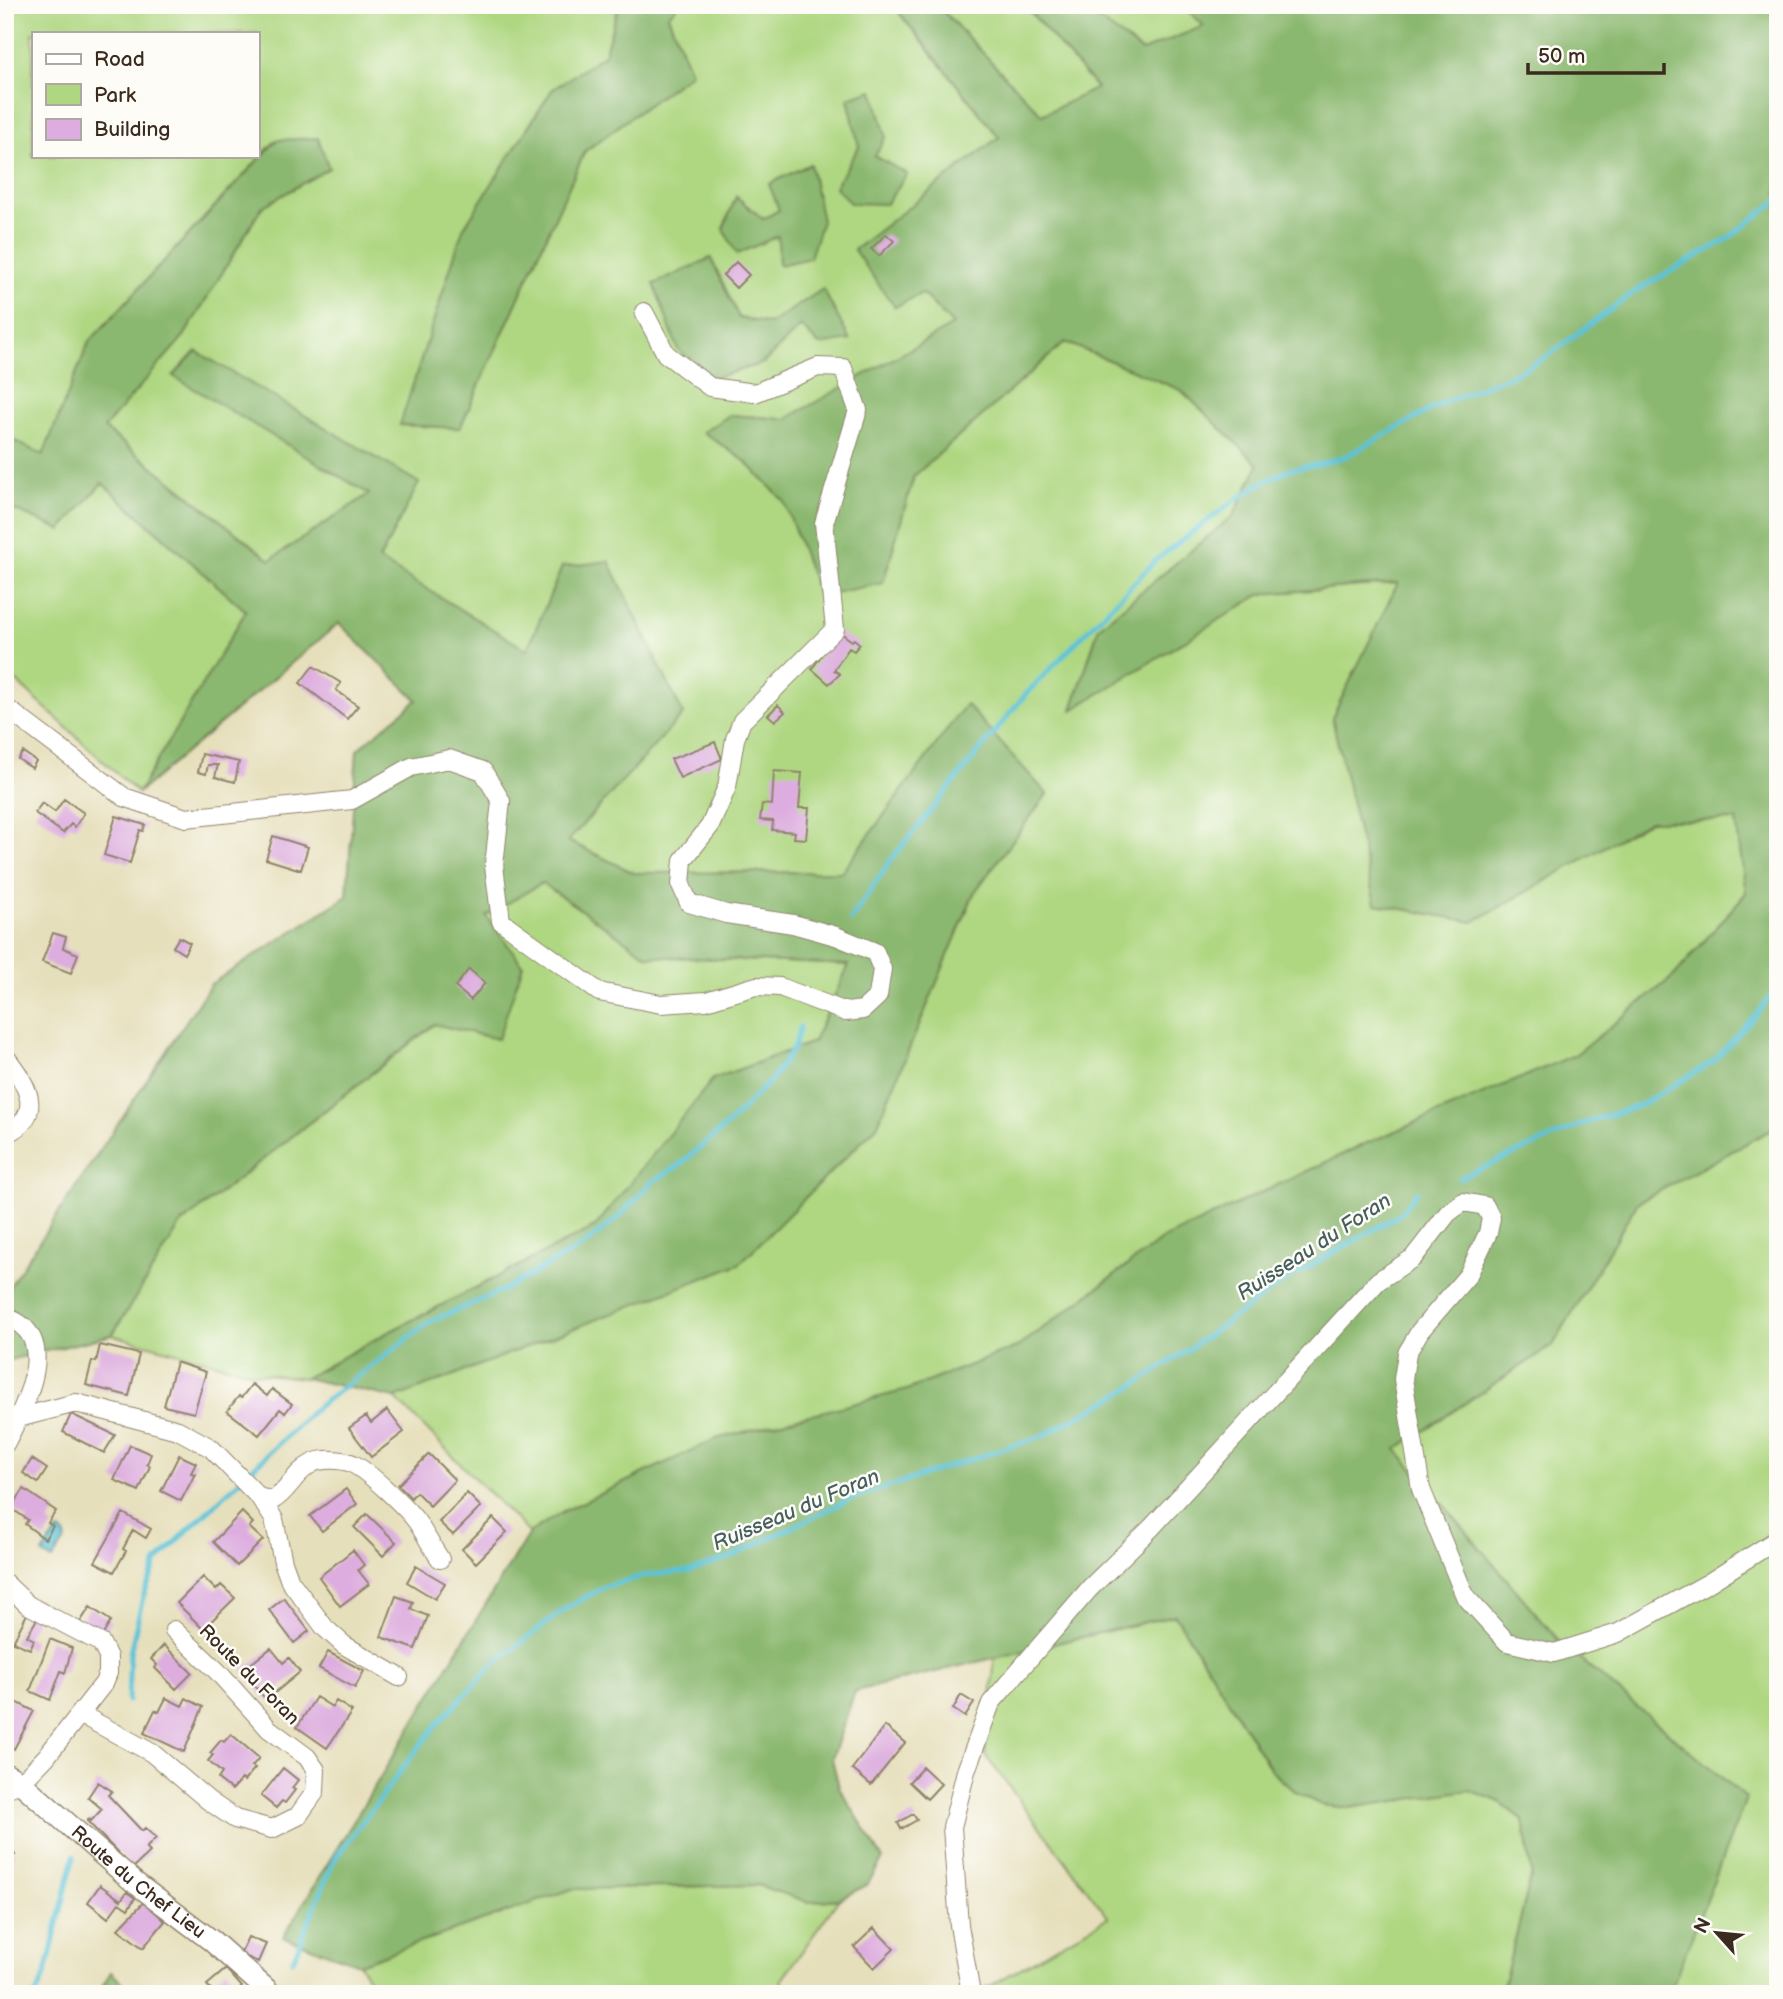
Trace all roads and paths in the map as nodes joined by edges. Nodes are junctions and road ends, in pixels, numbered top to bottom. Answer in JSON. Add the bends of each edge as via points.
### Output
{"nodes":[{"id":1,"x":644,"y":312,"type":"dead end"},
{"id":2,"x":5,"y":707,"type":"edge"},
{"id":3,"x":5,"y":1056,"type":"edge"},
{"id":4,"x":5,"y":1134,"type":"edge"},
{"id":5,"x":5,"y":1317,"type":"edge"},
{"id":6,"x":18,"y":1418,"type":"junction"},
{"id":7,"x":5,"y":1444,"type":"edge"},
{"id":8,"x":254,"y":1492,"type":"junction"},
{"id":9,"x":1778,"y":1539,"type":"edge"},
{"id":10,"x":440,"y":1559,"type":"dead end"},
{"id":11,"x":5,"y":1583,"type":"edge"},
{"id":12,"x":174,"y":1630,"type":"dead end"},
{"id":13,"x":399,"y":1677,"type":"dead end"},
{"id":14,"x":80,"y":1714,"type":"junction"},
{"id":15,"x":11,"y":1782,"type":"edge"},
{"id":16,"x":267,"y":1994,"type":"edge"},
{"id":17,"x":971,"y":1994,"type":"edge"}],
"edges":[{"from":1,"to":2,"type":"street","via":[[666,354],[710,387],[755,393],[818,367],[843,368],[858,410],[824,523],[835,629],[742,721],[734,739],[727,788],[710,826],[682,860],[681,885],[689,903],[726,914],[793,923],[875,952],[882,969],[878,996],[863,1010],[846,1012],[780,987],[756,986],[706,1001],[661,1004],[599,992],[500,921],[494,866],[500,801],[482,771],[449,759],[411,767],[352,800],[186,818],[124,797]]},
{"from":3,"to":4,"type":"street","via":[[29,1094],[29,1109],[15,1129]]},
{"from":5,"to":6,"type":"street","via":[[22,1326],[37,1351],[32,1383]]},
{"from":6,"to":7,"type":"street"},
{"from":6,"to":8,"type":"street","via":[[76,1403],[178,1430],[211,1448]]},
{"from":8,"to":10,"type":"street","via":[[272,1500],[313,1462],[353,1464],[415,1520]]},
{"from":8,"to":13,"type":"street","via":[[274,1519],[290,1581],[325,1628]]},
{"from":9,"to":17,"type":"street","via":[[1618,1633],[1554,1653],[1507,1642],[1465,1596],[1421,1489],[1403,1379],[1407,1353],[1468,1275],[1488,1233],[1491,1218],[1485,1206],[1464,1202],[1448,1213],[1412,1258],[1378,1281],[1090,1588],[991,1703],[952,1827],[959,1925]]},
{"from":11,"to":14,"type":"street","via":[[28,1605],[101,1643],[106,1650],[104,1683]]},
{"from":12,"to":14,"type":"street","name":"Route du Foran","via":[[316,1770],[315,1792],[298,1816],[272,1829],[235,1819],[152,1754]]},
{"from":14,"to":15,"type":"street"},
{"from":15,"to":16,"type":"street","name":"Route du Chef Lieu","via":[[212,1941]]}]}
